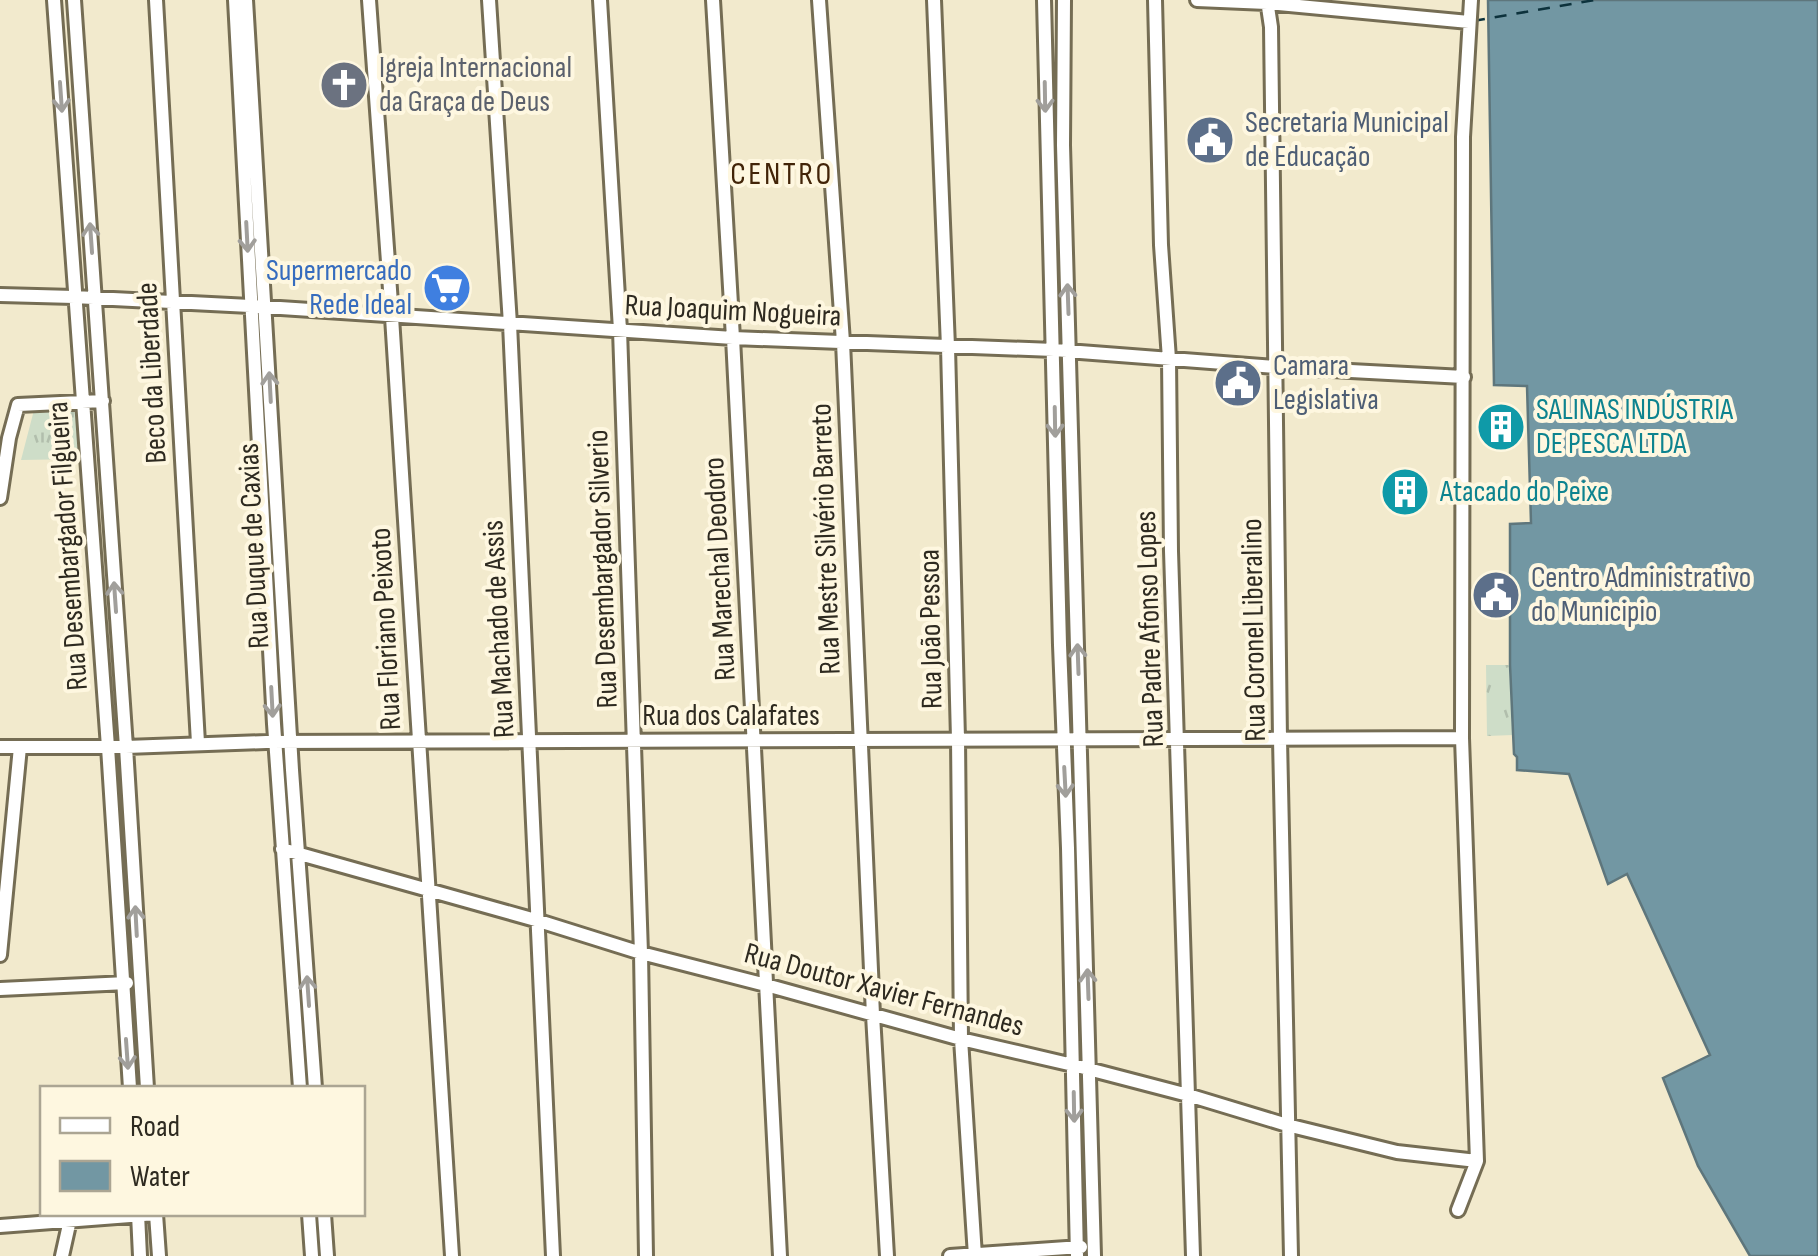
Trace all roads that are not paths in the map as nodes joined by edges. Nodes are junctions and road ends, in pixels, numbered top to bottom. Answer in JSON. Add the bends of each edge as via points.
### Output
{"nodes":[{"id":1,"x":54,"y":0,"type":"edge"},
{"id":2,"x":74,"y":0,"type":"edge"},
{"id":3,"x":156,"y":0,"type":"edge"},
{"id":4,"x":235,"y":0,"type":"edge"},
{"id":5,"x":246,"y":0,"type":"edge"},
{"id":6,"x":369,"y":0,"type":"edge"},
{"id":7,"x":489,"y":0,"type":"edge"},
{"id":8,"x":600,"y":0,"type":"edge"},
{"id":9,"x":712,"y":0,"type":"edge"},
{"id":10,"x":819,"y":0,"type":"edge"},
{"id":11,"x":934,"y":0,"type":"edge"},
{"id":12,"x":1044,"y":0,"type":"edge"},
{"id":13,"x":1064,"y":0,"type":"edge"},
{"id":14,"x":1154,"y":0,"type":"edge"},
{"id":15,"x":1197,"y":0,"type":"edge"},
{"id":16,"x":1471,"y":0,"type":"edge"},
{"id":17,"x":1267,"y":2,"type":"edge"},
{"id":18,"x":1469,"y":22,"type":"junction"},
{"id":19,"x":1046,"y":144,"type":"junction"},
{"id":20,"x":1063,"y":145,"type":"junction"},
{"id":21,"x":1066,"y":251,"type":"junction"},
{"id":22,"x":1051,"y":252,"type":"junction"},
{"id":23,"x":0,"y":295,"type":"edge"},
{"id":24,"x":74,"y":296,"type":"junction"},
{"id":25,"x":96,"y":298,"type":"junction"},
{"id":26,"x":174,"y":302,"type":"junction"},
{"id":27,"x":250,"y":306,"type":"junction"},
{"id":28,"x":266,"y":308,"type":"junction"},
{"id":29,"x":392,"y":317,"type":"junction"},
{"id":30,"x":510,"y":324,"type":"junction"},
{"id":31,"x":620,"y":330,"type":"junction"},
{"id":32,"x":734,"y":338,"type":"junction"},
{"id":33,"x":844,"y":342,"type":"junction"},
{"id":34,"x":948,"y":347,"type":"junction"},
{"id":35,"x":1054,"y":350,"type":"junction"},
{"id":36,"x":1070,"y":352,"type":"junction"},
{"id":37,"x":1169,"y":359,"type":"junction"},
{"id":38,"x":1275,"y":367,"type":"junction"},
{"id":39,"x":1464,"y":377,"type":"junction"},
{"id":40,"x":103,"y":401,"type":"junction"},
{"id":41,"x":82,"y":402,"type":"junction"},
{"id":42,"x":106,"y":462,"type":"junction"},
{"id":43,"x":86,"y":464,"type":"junction"},
{"id":44,"x":0,"y":498,"type":"edge"},
{"id":45,"x":1058,"y":565,"type":"junction"},
{"id":46,"x":1074,"y":566,"type":"junction"},
{"id":47,"x":1063,"y":738,"type":"junction"},
{"id":48,"x":1178,"y":738,"type":"junction"},
{"id":49,"x":1462,"y":738,"type":"junction"},
{"id":50,"x":958,"y":739,"type":"junction"},
{"id":51,"x":1080,"y":739,"type":"junction"},
{"id":52,"x":1280,"y":739,"type":"junction"},
{"id":53,"x":634,"y":741,"type":"junction"},
{"id":54,"x":754,"y":741,"type":"junction"},
{"id":55,"x":860,"y":741,"type":"junction"},
{"id":56,"x":275,"y":742,"type":"junction"},
{"id":57,"x":290,"y":742,"type":"junction"},
{"id":58,"x":417,"y":742,"type":"junction"},
{"id":59,"x":530,"y":742,"type":"junction"},
{"id":60,"x":198,"y":743,"type":"junction"},
{"id":61,"x":126,"y":746,"type":"junction"},
{"id":62,"x":0,"y":747,"type":"edge"},
{"id":63,"x":20,"y":747,"type":"junction"},
{"id":64,"x":108,"y":747,"type":"junction"},
{"id":65,"x":1076,"y":848,"type":"junction"},
{"id":66,"x":282,"y":850,"type":"junction"},
{"id":67,"x":298,"y":854,"type":"junction"},
{"id":68,"x":428,"y":890,"type":"junction"},
{"id":69,"x":539,"y":921,"type":"junction"},
{"id":70,"x":1070,"y":945,"type":"junction"},
{"id":71,"x":1086,"y":945,"type":"junction"},
{"id":72,"x":641,"y":953,"type":"junction"},
{"id":73,"x":0,"y":956,"type":"edge"},
{"id":74,"x":140,"y":983,"type":"junction"},
{"id":75,"x":123,"y":984,"type":"junction"},
{"id":76,"x":766,"y":984,"type":"junction"},
{"id":77,"x":0,"y":989,"type":"edge"},
{"id":78,"x":873,"y":1015,"type":"junction"},
{"id":79,"x":961,"y":1039,"type":"junction"},
{"id":80,"x":1073,"y":1064,"type":"junction"},
{"id":81,"x":1091,"y":1070,"type":"junction"},
{"id":82,"x":130,"y":1086,"type":"edge"},
{"id":83,"x":147,"y":1086,"type":"edge"},
{"id":84,"x":300,"y":1086,"type":"edge"},
{"id":85,"x":315,"y":1086,"type":"edge"},
{"id":86,"x":1188,"y":1095,"type":"junction"},
{"id":87,"x":1287,"y":1125,"type":"junction"},
{"id":88,"x":1477,"y":1161,"type":"junction"},
{"id":89,"x":1458,"y":1210,"type":"dead end"},
{"id":90,"x":115,"y":1216,"type":"edge"},
{"id":91,"x":138,"y":1216,"type":"edge"},
{"id":92,"x":156,"y":1216,"type":"edge"},
{"id":93,"x":309,"y":1216,"type":"edge"},
{"id":94,"x":324,"y":1216,"type":"edge"},
{"id":95,"x":70,"y":1220,"type":"junction"},
{"id":96,"x":0,"y":1226,"type":"edge"},
{"id":97,"x":1077,"y":1251,"type":"edge"},
{"id":98,"x":1094,"y":1252,"type":"edge"},
{"id":99,"x":975,"y":1255,"type":"edge"},
{"id":100,"x":62,"y":1256,"type":"edge"},
{"id":101,"x":140,"y":1256,"type":"edge"},
{"id":102,"x":159,"y":1256,"type":"edge"},
{"id":103,"x":312,"y":1256,"type":"edge"},
{"id":104,"x":327,"y":1256,"type":"edge"},
{"id":105,"x":452,"y":1256,"type":"edge"},
{"id":106,"x":554,"y":1256,"type":"edge"},
{"id":107,"x":646,"y":1256,"type":"edge"},
{"id":108,"x":780,"y":1256,"type":"edge"},
{"id":109,"x":886,"y":1256,"type":"edge"},
{"id":110,"x":950,"y":1256,"type":"edge"},
{"id":111,"x":1193,"y":1256,"type":"edge"},
{"id":112,"x":1291,"y":1256,"type":"edge"}],
"edges":[{"from":1,"to":24,"type":"street","name":"Rua Desembargador Filgueira","one_way":true},
{"from":25,"to":2,"type":"street","name":"Rua Desembargador Filgueira","one_way":true},
{"from":3,"to":26,"type":"street","name":"Beco da Liberdade"},
{"from":4,"to":27,"type":"street","name":"Rua Duque de Caxias","one_way":true},
{"from":5,"to":28,"type":"street","name":"Rua Duque de Caxias"},
{"from":6,"to":29,"type":"street","name":"Rua Floriano Peixoto"},
{"from":7,"to":30,"type":"street","name":"Rua Machado de Assis"},
{"from":8,"to":31,"type":"street","name":"Rua Desembargador Silverio"},
{"from":9,"to":32,"type":"street","name":"Rua Marechal Deodoro"},
{"from":10,"to":33,"type":"street","name":"Rua Mestre Silvério Barreto"},
{"from":11,"to":34,"type":"street","name":"Rua João Pessoa"},
{"from":12,"to":19,"type":"street","one_way":true},
{"from":13,"to":20,"type":"street"},
{"from":14,"to":37,"type":"street","name":"Rua Padre Afonso Lopes"},
{"from":15,"to":17,"type":"street"},
{"from":16,"to":18,"type":"street"},
{"from":17,"to":18,"type":"street"},
{"from":17,"to":38,"type":"street","name":"Rua Coronel Liberalino"},
{"from":18,"to":39,"type":"street"},
{"from":19,"to":20,"type":"street"},
{"from":19,"to":22,"type":"street"},
{"from":20,"to":21,"type":"street"},
{"from":21,"to":22,"type":"street"},
{"from":36,"to":21,"type":"street","one_way":true},
{"from":22,"to":35,"type":"street"},
{"from":23,"to":24,"type":"street","name":"Rua Joaquim Nogueira"},
{"from":24,"to":25,"type":"street","name":"Rua Joaquim Nogueira"},
{"from":24,"to":41,"type":"street","name":"Rua Desembargador Filgueira"},
{"from":25,"to":26,"type":"street","name":"Rua Joaquim Nogueira"},
{"from":25,"to":40,"type":"street","name":"Rua Desembargador Filgueira"},
{"from":26,"to":27,"type":"street","name":"Rua Joaquim Nogueira"},
{"from":26,"to":60,"type":"street","name":"Beco da Liberdade"},
{"from":27,"to":28,"type":"street","name":"Rua Joaquim Nogueira"},
{"from":27,"to":56,"type":"street","name":"Rua Duque de Caxias","one_way":true},
{"from":28,"to":29,"type":"street","name":"Rua Joaquim Nogueira"},
{"from":57,"to":28,"type":"street","name":"Rua Duque de Caxias","one_way":true},
{"from":29,"to":30,"type":"street","name":"Rua Joaquim Nogueira"},
{"from":29,"to":58,"type":"street","name":"Rua Floriano Peixoto"},
{"from":30,"to":31,"type":"street","name":"Rua Joaquim Nogueira"},
{"from":30,"to":59,"type":"street","name":"Rua Machado de Assis"},
{"from":31,"to":32,"type":"street","name":"Rua Joaquim Nogueira"},
{"from":31,"to":53,"type":"street","name":"Rua Desembargador Silverio"},
{"from":32,"to":33,"type":"street","name":"Rua Joaquim Nogueira"},
{"from":32,"to":54,"type":"street","name":"Rua Marechal Deodoro"},
{"from":33,"to":34,"type":"street","name":"Rua Joaquim Nogueira"},
{"from":33,"to":55,"type":"street","name":"Rua Mestre Silvério Barreto"},
{"from":34,"to":35,"type":"street","name":"Rua Joaquim Nogueira"},
{"from":34,"to":50,"type":"street","name":"Rua João Pessoa"},
{"from":35,"to":36,"type":"street","name":"Rua Joaquim Nogueira"},
{"from":35,"to":45,"type":"street","one_way":true},
{"from":36,"to":37,"type":"street","name":"Rua Joaquim Nogueira"},
{"from":36,"to":46,"type":"street"},
{"from":37,"to":38,"type":"street","name":"Rua Joaquim Nogueira"},
{"from":37,"to":48,"type":"street","name":"Rua Padre Afonso Lopes"},
{"from":38,"to":39,"type":"street","name":"Rua Joaquim Nogueira"},
{"from":38,"to":52,"type":"street","name":"Rua Coronel Liberalino"},
{"from":39,"to":49,"type":"street"},
{"from":40,"to":41,"type":"street"},
{"from":40,"to":42,"type":"street","name":"Rua Desembargador Filgueira"},
{"from":41,"to":43,"type":"street","name":"Rua Desembargador Filgueira"},
{"from":41,"to":44,"type":"street","via":[[18,405]]},
{"from":42,"to":43,"type":"street"},
{"from":61,"to":42,"type":"street","name":"Rua Desembargador Filgueira","one_way":true},
{"from":43,"to":64,"type":"street","name":"Rua Desembargador Filgueira"},
{"from":45,"to":46,"type":"street"},
{"from":45,"to":47,"type":"street"},
{"from":51,"to":46,"type":"street","one_way":true},
{"from":47,"to":50,"type":"street","name":"Rua dos Calafates"},
{"from":47,"to":51,"type":"street","name":"Rua dos Calafates"},
{"from":47,"to":65,"type":"street","one_way":true},
{"from":48,"to":51,"type":"street","name":"Rua dos Calafates"},
{"from":48,"to":52,"type":"street","name":"Rua dos Calafates"},
{"from":48,"to":86,"type":"street","name":"Rua Padre Afonso Lopes"},
{"from":49,"to":52,"type":"street","name":"Rua dos Calafates"},
{"from":49,"to":88,"type":"street"},
{"from":50,"to":55,"type":"street","name":"Rua dos Calafates"},
{"from":50,"to":79,"type":"street","name":"Rua João Pessoa"},
{"from":51,"to":65,"type":"street"},
{"from":52,"to":87,"type":"street","name":"Rua Coronel Liberalino"},
{"from":53,"to":54,"type":"street","name":"Rua dos Calafates"},
{"from":53,"to":59,"type":"street","name":"Rua dos Calafates"},
{"from":53,"to":72,"type":"street","name":"Rua Desembargador Silverio"},
{"from":54,"to":55,"type":"street","name":"Rua dos Calafates"},
{"from":54,"to":76,"type":"street","name":"Rua Marechal Deodoro"},
{"from":55,"to":78,"type":"street","name":"Rua Mestre Silvério Barreto"},
{"from":56,"to":57,"type":"street","name":"Rua dos Calafates"},
{"from":56,"to":60,"type":"street","name":"Rua dos Calafates"},
{"from":56,"to":66,"type":"street","name":"Rua Duque de Caxias"},
{"from":57,"to":58,"type":"street","name":"Rua dos Calafates"},
{"from":57,"to":67,"type":"street","name":"Rua Duque de Caxias"},
{"from":58,"to":59,"type":"street","name":"Rua dos Calafates"},
{"from":58,"to":68,"type":"street","name":"Rua Floriano Peixoto"},
{"from":59,"to":69,"type":"street","name":"Rua Machado de Assis"},
{"from":60,"to":61,"type":"street","name":"Rua dos Calafates"},
{"from":61,"to":64,"type":"street","name":"Rua dos Calafates"},
{"from":74,"to":61,"type":"street","name":"Rua Desembargador Filgueira","one_way":true},
{"from":62,"to":63,"type":"street","name":"Rua dos Calafates"},
{"from":63,"to":64,"type":"street","name":"Rua dos Calafates"},
{"from":63,"to":73,"type":"street"},
{"from":64,"to":75,"type":"street","name":"Rua Desembargador Filgueira"},
{"from":65,"to":70,"type":"street"},
{"from":65,"to":71,"type":"street"},
{"from":66,"to":67,"type":"street","name":"Rua Doutor Xavier Fernandes"},
{"from":66,"to":84,"type":"street","name":"Rua Duque de Caxias"},
{"from":67,"to":68,"type":"street","name":"Rua Doutor Xavier Fernandes"},
{"from":85,"to":67,"type":"street","name":"Rua Duque de Caxias","one_way":true},
{"from":68,"to":69,"type":"street","name":"Rua Doutor Xavier Fernandes"},
{"from":68,"to":105,"type":"street","name":"Rua Floriano Peixoto"},
{"from":69,"to":72,"type":"street","name":"Rua Doutor Xavier Fernandes"},
{"from":69,"to":106,"type":"street","name":"Rua Machado de Assis"},
{"from":70,"to":71,"type":"street"},
{"from":70,"to":80,"type":"street"},
{"from":81,"to":71,"type":"street","one_way":true},
{"from":72,"to":76,"type":"street","name":"Rua Doutor Xavier Fernandes"},
{"from":72,"to":107,"type":"street","name":"Rua Desembargador Silverio"},
{"from":74,"to":75,"type":"street"},
{"from":74,"to":83,"type":"street","name":"Rua Desembargador Filgueira"},
{"from":75,"to":77,"type":"street"},
{"from":75,"to":82,"type":"street","name":"Rua Desembargador Filgueira","one_way":true},
{"from":76,"to":78,"type":"street","name":"Rua Doutor Xavier Fernandes"},
{"from":76,"to":108,"type":"street","name":"Rua Marechal Deodoro"},
{"from":78,"to":79,"type":"street","name":"Rua Doutor Xavier Fernandes"},
{"from":78,"to":109,"type":"street","name":"Rua Mestre Silvério Barreto"},
{"from":79,"to":80,"type":"street","name":"Rua Doutor Xavier Fernandes"},
{"from":79,"to":99,"type":"street","name":"Rua João Pessoa"},
{"from":80,"to":81,"type":"street","name":"Rua Doutor Xavier Fernandes"},
{"from":80,"to":97,"type":"street","one_way":true},
{"from":81,"to":86,"type":"street","name":"Rua Doutor Xavier Fernandes"},
{"from":81,"to":98,"type":"street"},
{"from":86,"to":87,"type":"street","name":"Rua Doutor Xavier Fernandes"},
{"from":86,"to":111,"type":"street","name":"Rua Padre Afonso Lopes"},
{"from":87,"to":88,"type":"street","name":"Rua Doutor Xavier Fernandes","via":[[1398,1152]]},
{"from":87,"to":112,"type":"street","name":"Rua Coronel Liberalino"},
{"from":88,"to":89,"type":"street"},
{"from":90,"to":95,"type":"street"},
{"from":91,"to":101,"type":"street"},
{"from":92,"to":102,"type":"street"},
{"from":93,"to":103,"type":"street"},
{"from":94,"to":104,"type":"street"},
{"from":95,"to":96,"type":"street"},
{"from":95,"to":100,"type":"street"},
{"from":97,"to":98,"type":"street"},
{"from":97,"to":99,"type":"street"},
{"from":99,"to":110,"type":"street"}]}
